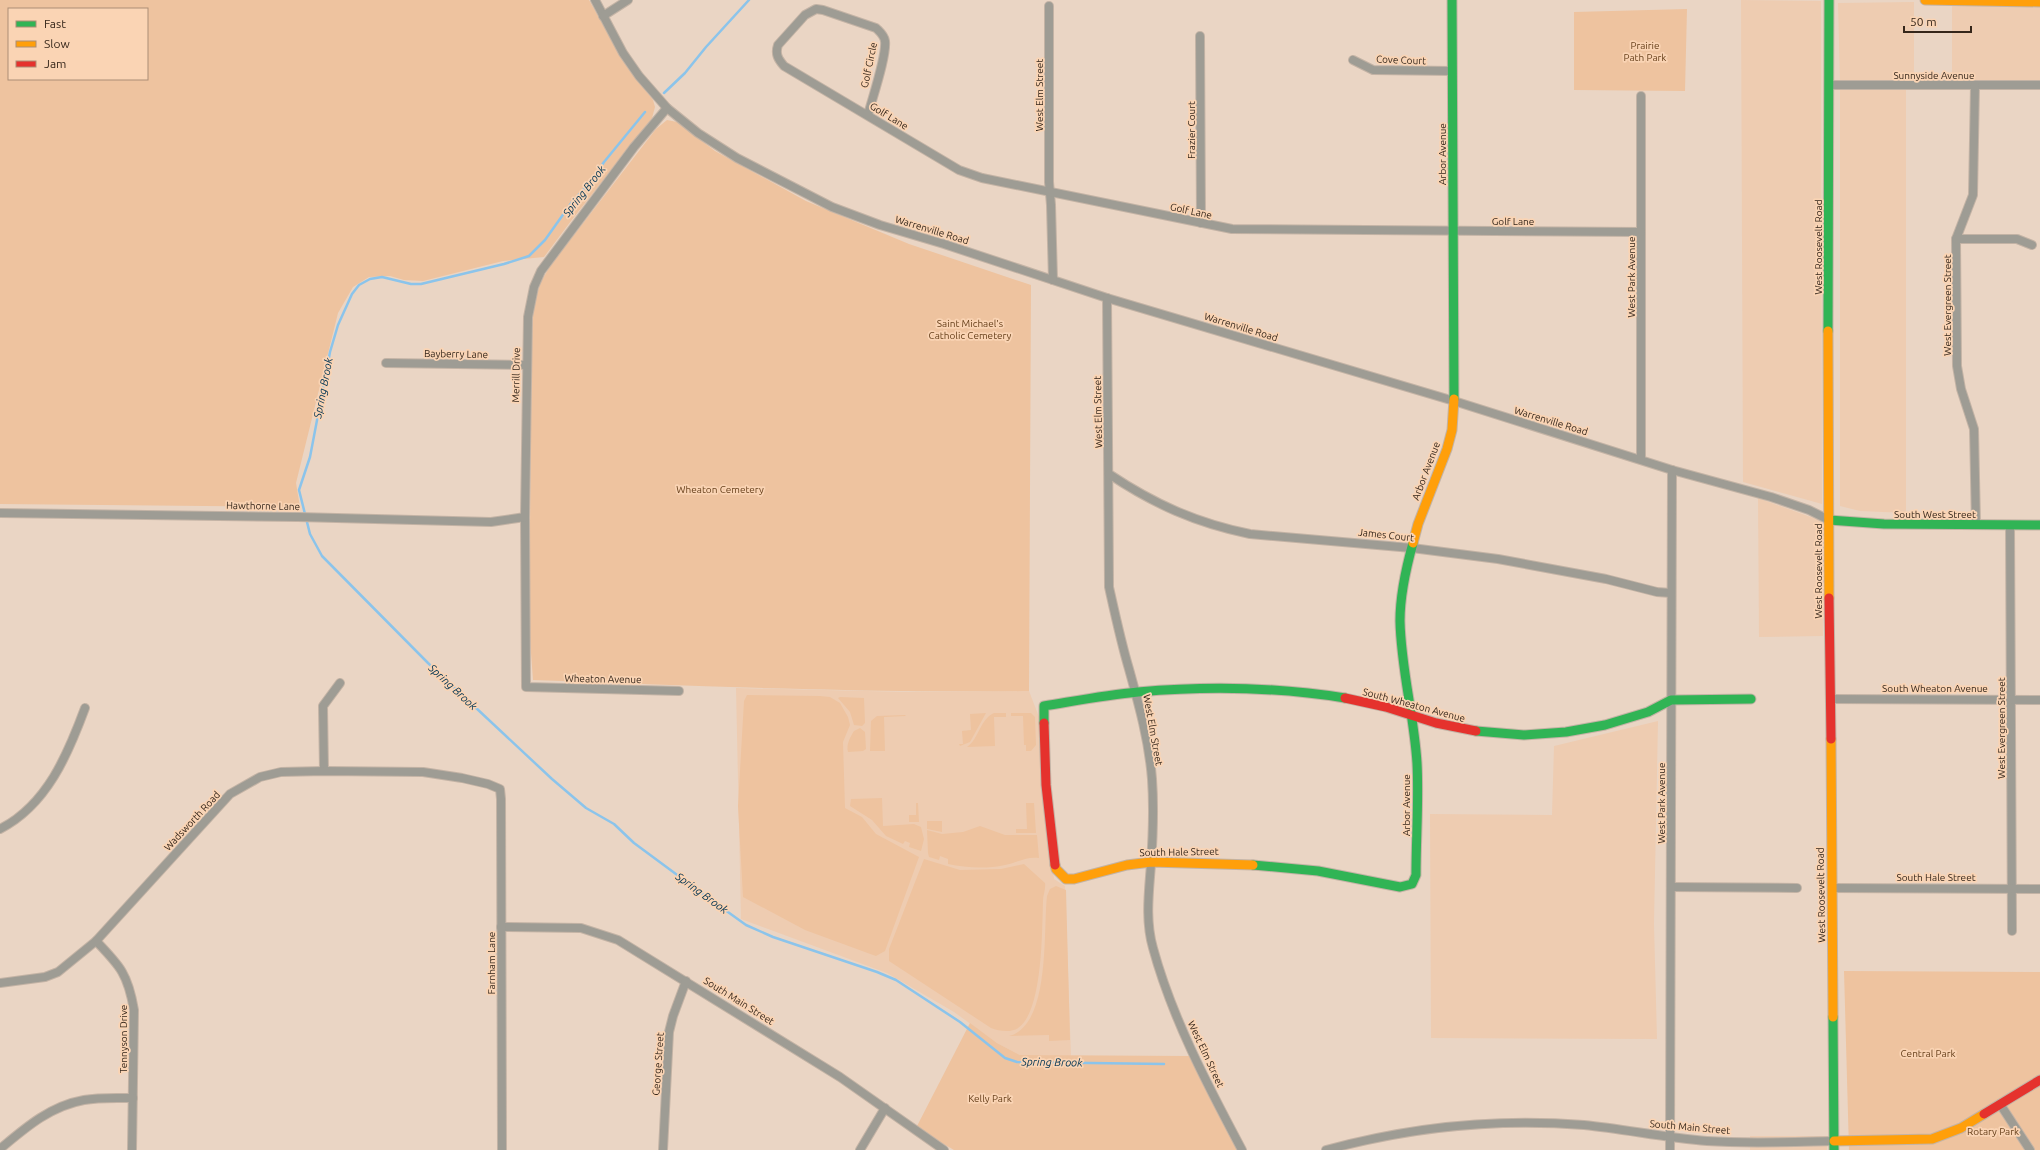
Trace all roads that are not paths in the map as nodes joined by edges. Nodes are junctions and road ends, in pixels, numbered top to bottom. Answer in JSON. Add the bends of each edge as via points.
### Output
{"nodes":[{"id":1,"x":595,"y":0,"type":"edge"},
{"id":2,"x":628,"y":0,"type":"edge"},
{"id":3,"x":1452,"y":0,"type":"edge"},
{"id":4,"x":1829,"y":0,"type":"edge"},
{"id":5,"x":1925,"y":0,"type":"edge"},
{"id":6,"x":2040,"y":2,"type":"edge"},
{"id":7,"x":1050,"y":6,"type":"dead end"},
{"id":8,"x":603,"y":16,"type":"junction"},
{"id":9,"x":1200,"y":36,"type":"dead end"},
{"id":10,"x":777,"y":55,"type":"joint"},
{"id":11,"x":1353,"y":60,"type":"dead end"},
{"id":12,"x":1452,"y":71,"type":"junction"},
{"id":13,"x":1829,"y":85,"type":"junction"},
{"id":14,"x":1975,"y":85,"type":"junction"},
{"id":15,"x":2040,"y":85,"type":"edge"},
{"id":16,"x":1641,"y":96,"type":"dead end"},
{"id":17,"x":667,"y":108,"type":"junction"},
{"id":18,"x":868,"y":115,"type":"junction"},
{"id":19,"x":1050,"y":193,"type":"junction"},
{"id":20,"x":1201,"y":223,"type":"junction"},
{"id":21,"x":1453,"y":231,"type":"junction"},
{"id":22,"x":1641,"y":232,"type":"junction"},
{"id":23,"x":1956,"y":238,"type":"junction"},
{"id":24,"x":2032,"y":245,"type":"dead end"},
{"id":25,"x":1053,"y":280,"type":"junction"},
{"id":26,"x":1106,"y":298,"type":"junction"},
{"id":27,"x":386,"y":363,"type":"dead end"},
{"id":28,"x":526,"y":365,"type":"junction"},
{"id":29,"x":1454,"y":402,"type":"junction"},
{"id":30,"x":1641,"y":459,"type":"junction"},
{"id":31,"x":1672,"y":470,"type":"junction"},
{"id":32,"x":1109,"y":474,"type":"junction"},
{"id":33,"x":0,"y":513,"type":"edge"},
{"id":34,"x":525,"y":517,"type":"junction"},
{"id":35,"x":1829,"y":520,"type":"junction"},
{"id":36,"x":1976,"y":525,"type":"junction"},
{"id":37,"x":2010,"y":525,"type":"junction"},
{"id":38,"x":2040,"y":525,"type":"edge"},
{"id":39,"x":1412,"y":548,"type":"junction"},
{"id":40,"x":1671,"y":593,"type":"junction"},
{"id":41,"x":340,"y":683,"type":"dead end"},
{"id":42,"x":526,"y":687,"type":"joint"},
{"id":43,"x":679,"y":690,"type":"dead end"},
{"id":44,"x":1136,"y":692,"type":"junction"},
{"id":45,"x":1751,"y":699,"type":"dead end"},
{"id":46,"x":1830,"y":699,"type":"junction"},
{"id":47,"x":2011,"y":699,"type":"junction"},
{"id":48,"x":1672,"y":700,"type":"junction"},
{"id":49,"x":2040,"y":700,"type":"edge"},
{"id":50,"x":1044,"y":706,"type":"joint"},
{"id":51,"x":85,"y":708,"type":"dead end"},
{"id":52,"x":1412,"y":715,"type":"junction"},
{"id":53,"x":324,"y":771,"type":"junction"},
{"id":54,"x":488,"y":784,"type":"joint"},
{"id":55,"x":0,"y":828,"type":"edge"},
{"id":56,"x":1151,"y":862,"type":"junction"},
{"id":57,"x":1416,"y":875,"type":"joint"},
{"id":58,"x":1671,"y":887,"type":"junction"},
{"id":59,"x":1797,"y":888,"type":"dead end"},
{"id":60,"x":1832,"y":888,"type":"junction"},
{"id":61,"x":2012,"y":889,"type":"junction"},
{"id":62,"x":2040,"y":889,"type":"edge"},
{"id":63,"x":501,"y":927,"type":"junction"},
{"id":64,"x":2012,"y":931,"type":"dead end"},
{"id":65,"x":96,"y":941,"type":"junction"},
{"id":66,"x":686,"y":981,"type":"junction"},
{"id":67,"x":0,"y":983,"type":"edge"},
{"id":68,"x":2040,"y":1080,"type":"edge"},
{"id":69,"x":133,"y":1098,"type":"junction"},
{"id":70,"x":2000,"y":1104,"type":"junction"},
{"id":71,"x":885,"y":1108,"type":"junction"},
{"id":72,"x":1670,"y":1137,"type":"junction"},
{"id":73,"x":1834,"y":1146,"type":"edge"},
{"id":74,"x":0,"y":1149,"type":"edge"},
{"id":75,"x":132,"y":1150,"type":"edge"},
{"id":76,"x":502,"y":1150,"type":"edge"},
{"id":77,"x":663,"y":1150,"type":"edge"},
{"id":78,"x":860,"y":1150,"type":"edge"},
{"id":79,"x":944,"y":1150,"type":"edge"},
{"id":80,"x":1242,"y":1150,"type":"edge"},
{"id":81,"x":1326,"y":1150,"type":"edge"},
{"id":82,"x":1670,"y":1150,"type":"edge"},
{"id":83,"x":2030,"y":1150,"type":"edge"}],
"edges":[{"from":1,"to":8,"type":"street","name":"Warrenville Road"},
{"from":2,"to":8,"type":"street"},
{"from":3,"to":12,"type":"street","name":"Arbor Avenue"},
{"from":4,"to":13,"type":"street","name":"West Roosevelt Road"},
{"from":5,"to":6,"type":"street"},
{"from":7,"to":19,"type":"street","name":"West Elm Street"},
{"from":8,"to":17,"type":"street","name":"Warrenville Road","via":[[639,76]]},
{"from":9,"to":20,"type":"street","name":"Frazier Court"},
{"from":10,"to":18,"type":"street","name":"Golf Lane","via":[[784,66]]},
{"from":10,"to":18,"type":"street","name":"Golf Circle","via":[[778,45],[805,15],[816,9],[876,28],[882,33],[885,46]]},
{"from":11,"to":12,"type":"street","name":"Cove Court","via":[[1373,70]]},
{"from":12,"to":21,"type":"street","name":"Arbor Avenue"},
{"from":13,"to":14,"type":"street","name":"Sunnyside Avenue"},
{"from":13,"to":35,"type":"street","name":"West Roosevelt Road"},
{"from":14,"to":15,"type":"street","name":"Sunnyside Avenue"},
{"from":14,"to":23,"type":"street","name":"West Evergreen Street","via":[[1973,195]]},
{"from":16,"to":22,"type":"street","name":"West Park Avenue"},
{"from":17,"to":25,"type":"street","name":"Warrenville Road","via":[[698,133],[737,158],[832,207],[880,225]]},
{"from":17,"to":28,"type":"street","name":"Merrill Drive","via":[[634,147],[541,271],[529,302]]},
{"from":18,"to":19,"type":"street","name":"Golf Lane","via":[[959,170],[982,178]]},
{"from":19,"to":20,"type":"street","name":"Golf Lane"},
{"from":19,"to":25,"type":"street","name":"West Elm Street"},
{"from":20,"to":21,"type":"street","name":"Golf Lane","via":[[1232,229]]},
{"from":21,"to":22,"type":"street","name":"Golf Lane"},
{"from":21,"to":29,"type":"street","name":"Arbor Avenue"},
{"from":22,"to":30,"type":"street","name":"West Park Avenue"},
{"from":23,"to":24,"type":"street","via":[[2017,239]]},
{"from":23,"to":36,"type":"street","name":"West Evergreen Street","via":[[1957,366],[1961,389],[1974,429]]},
{"from":25,"to":26,"type":"street","name":"Warrenville Road"},
{"from":26,"to":29,"type":"street","name":"Warrenville Road"},
{"from":26,"to":32,"type":"street","name":"West Elm Street"},
{"from":27,"to":28,"type":"street","name":"Bayberry Lane"},
{"from":28,"to":34,"type":"street","name":"Merrill Drive"},
{"from":29,"to":30,"type":"street","name":"Warrenville Road"},
{"from":29,"to":39,"type":"street","name":"Arbor Avenue","via":[[1452,430],[1447,448],[1418,524]]},
{"from":30,"to":31,"type":"street","name":"Warrenville Road"},
{"from":31,"to":35,"type":"street","name":"Warrenville Road","via":[[1772,497]]},
{"from":31,"to":40,"type":"street","name":"West Park Avenue"},
{"from":32,"to":39,"type":"street","name":"James Court","via":[[1174,512],[1227,530]]},
{"from":32,"to":44,"type":"street","name":"West Elm Street","via":[[1110,587],[1119,632]]},
{"from":33,"to":34,"type":"street","name":"Hawthorne Lane","via":[[491,522]]},
{"from":34,"to":42,"type":"street","name":"Merrill Drive"},
{"from":35,"to":36,"type":"street","name":"South West Street","via":[[1884,524]]},
{"from":35,"to":46,"type":"street","name":"West Roosevelt Road"},
{"from":36,"to":37,"type":"street","name":"South West Street"},
{"from":37,"to":38,"type":"street","name":"South West Street"},
{"from":37,"to":47,"type":"street","name":"West Evergreen Street"},
{"from":39,"to":40,"type":"street","name":"James Court","via":[[1498,559]]},
{"from":39,"to":52,"type":"street","name":"Arbor Avenue","via":[[1406,568],[1400,620],[1404,668]]},
{"from":40,"to":48,"type":"street","name":"West Park Avenue"},
{"from":41,"to":53,"type":"street","via":[[323,706]]},
{"from":42,"to":43,"type":"street","name":"Wheaton Avenue"},
{"from":44,"to":50,"type":"street","name":"South Wheaton Avenue"},
{"from":44,"to":52,"type":"street","name":"South Wheaton Avenue","via":[[1205,687],[1268,688],[1353,700]]},
{"from":44,"to":56,"type":"street","name":"West Elm Street","via":[[1147,738],[1152,777]]},
{"from":45,"to":48,"type":"street","name":"South Wheaton Avenue"},
{"from":46,"to":47,"type":"street","name":"South Wheaton Avenue"},
{"from":46,"to":60,"type":"street","name":"West Roosevelt Road"},
{"from":47,"to":49,"type":"street","name":"South Wheaton Avenue"},
{"from":47,"to":61,"type":"street","name":"West Evergreen Street"},
{"from":48,"to":52,"type":"street","name":"South Wheaton Avenue","via":[[1648,712],[1605,725],[1566,732],[1524,735],[1470,731]]},
{"from":48,"to":58,"type":"street","name":"West Park Avenue"},
{"from":50,"to":56,"type":"street","name":"South Hale Street","via":[[1046,785],[1056,869],[1066,879],[1074,879],[1127,865]]},
{"from":51,"to":55,"type":"street","via":[[68,751],[51,782],[26,812]]},
{"from":52,"to":57,"type":"street","name":"Arbor Avenue","via":[[1418,789]]},
{"from":53,"to":54,"type":"street","name":"Wadsworth Road","via":[[423,772]]},
{"from":53,"to":65,"type":"street","name":"Wadsworth Road","via":[[270,774],[249,782],[230,794]]},
{"from":54,"to":63,"type":"street","name":"Farnham Lane","via":[[500,789],[501,799]]},
{"from":56,"to":57,"type":"street","name":"South Hale Street","via":[[1285,867],[1400,887],[1412,884]]},
{"from":56,"to":80,"type":"street","name":"West Elm Street","via":[[1148,910],[1153,947],[1171,1000],[1192,1049]]},
{"from":58,"to":59,"type":"street"},
{"from":58,"to":72,"type":"street","name":"West Park Avenue"},
{"from":60,"to":61,"type":"street","name":"South Hale Street"},
{"from":60,"to":73,"type":"street","name":"West Roosevelt Road"},
{"from":61,"to":62,"type":"street","name":"South Hale Street"},
{"from":61,"to":64,"type":"street","name":"West Evergreen Street"},
{"from":63,"to":66,"type":"street","name":"South Main Street","via":[[571,927],[594,931],[618,940]]},
{"from":63,"to":76,"type":"street","name":"Farnham Lane"},
{"from":65,"to":67,"type":"street","name":"Wadsworth Road","via":[[58,972],[46,977]]},
{"from":65,"to":69,"type":"street","name":"Tennyson Drive","via":[[121,967],[132,994]]},
{"from":66,"to":71,"type":"street","name":"South Main Street"},
{"from":66,"to":77,"type":"street","name":"George Street","via":[[669,1032]]},
{"from":68,"to":70,"type":"street","name":"South Main Street"},
{"from":69,"to":74,"type":"street","via":[[98,1098],[65,1105],[39,1118]]},
{"from":69,"to":75,"type":"street","name":"Tennyson Drive"},
{"from":70,"to":73,"type":"street","name":"South Main Street","via":[[1961,1128],[1932,1139]]},
{"from":70,"to":83,"type":"street"},
{"from":71,"to":78,"type":"street"},
{"from":71,"to":79,"type":"street","name":"South Main Street"},
{"from":72,"to":73,"type":"street","name":"South Main Street"},
{"from":72,"to":81,"type":"street","name":"South Main Street","via":[[1584,1126],[1505,1123],[1462,1125],[1396,1134]]},
{"from":72,"to":82,"type":"street","name":"West Park Avenue"}]}
